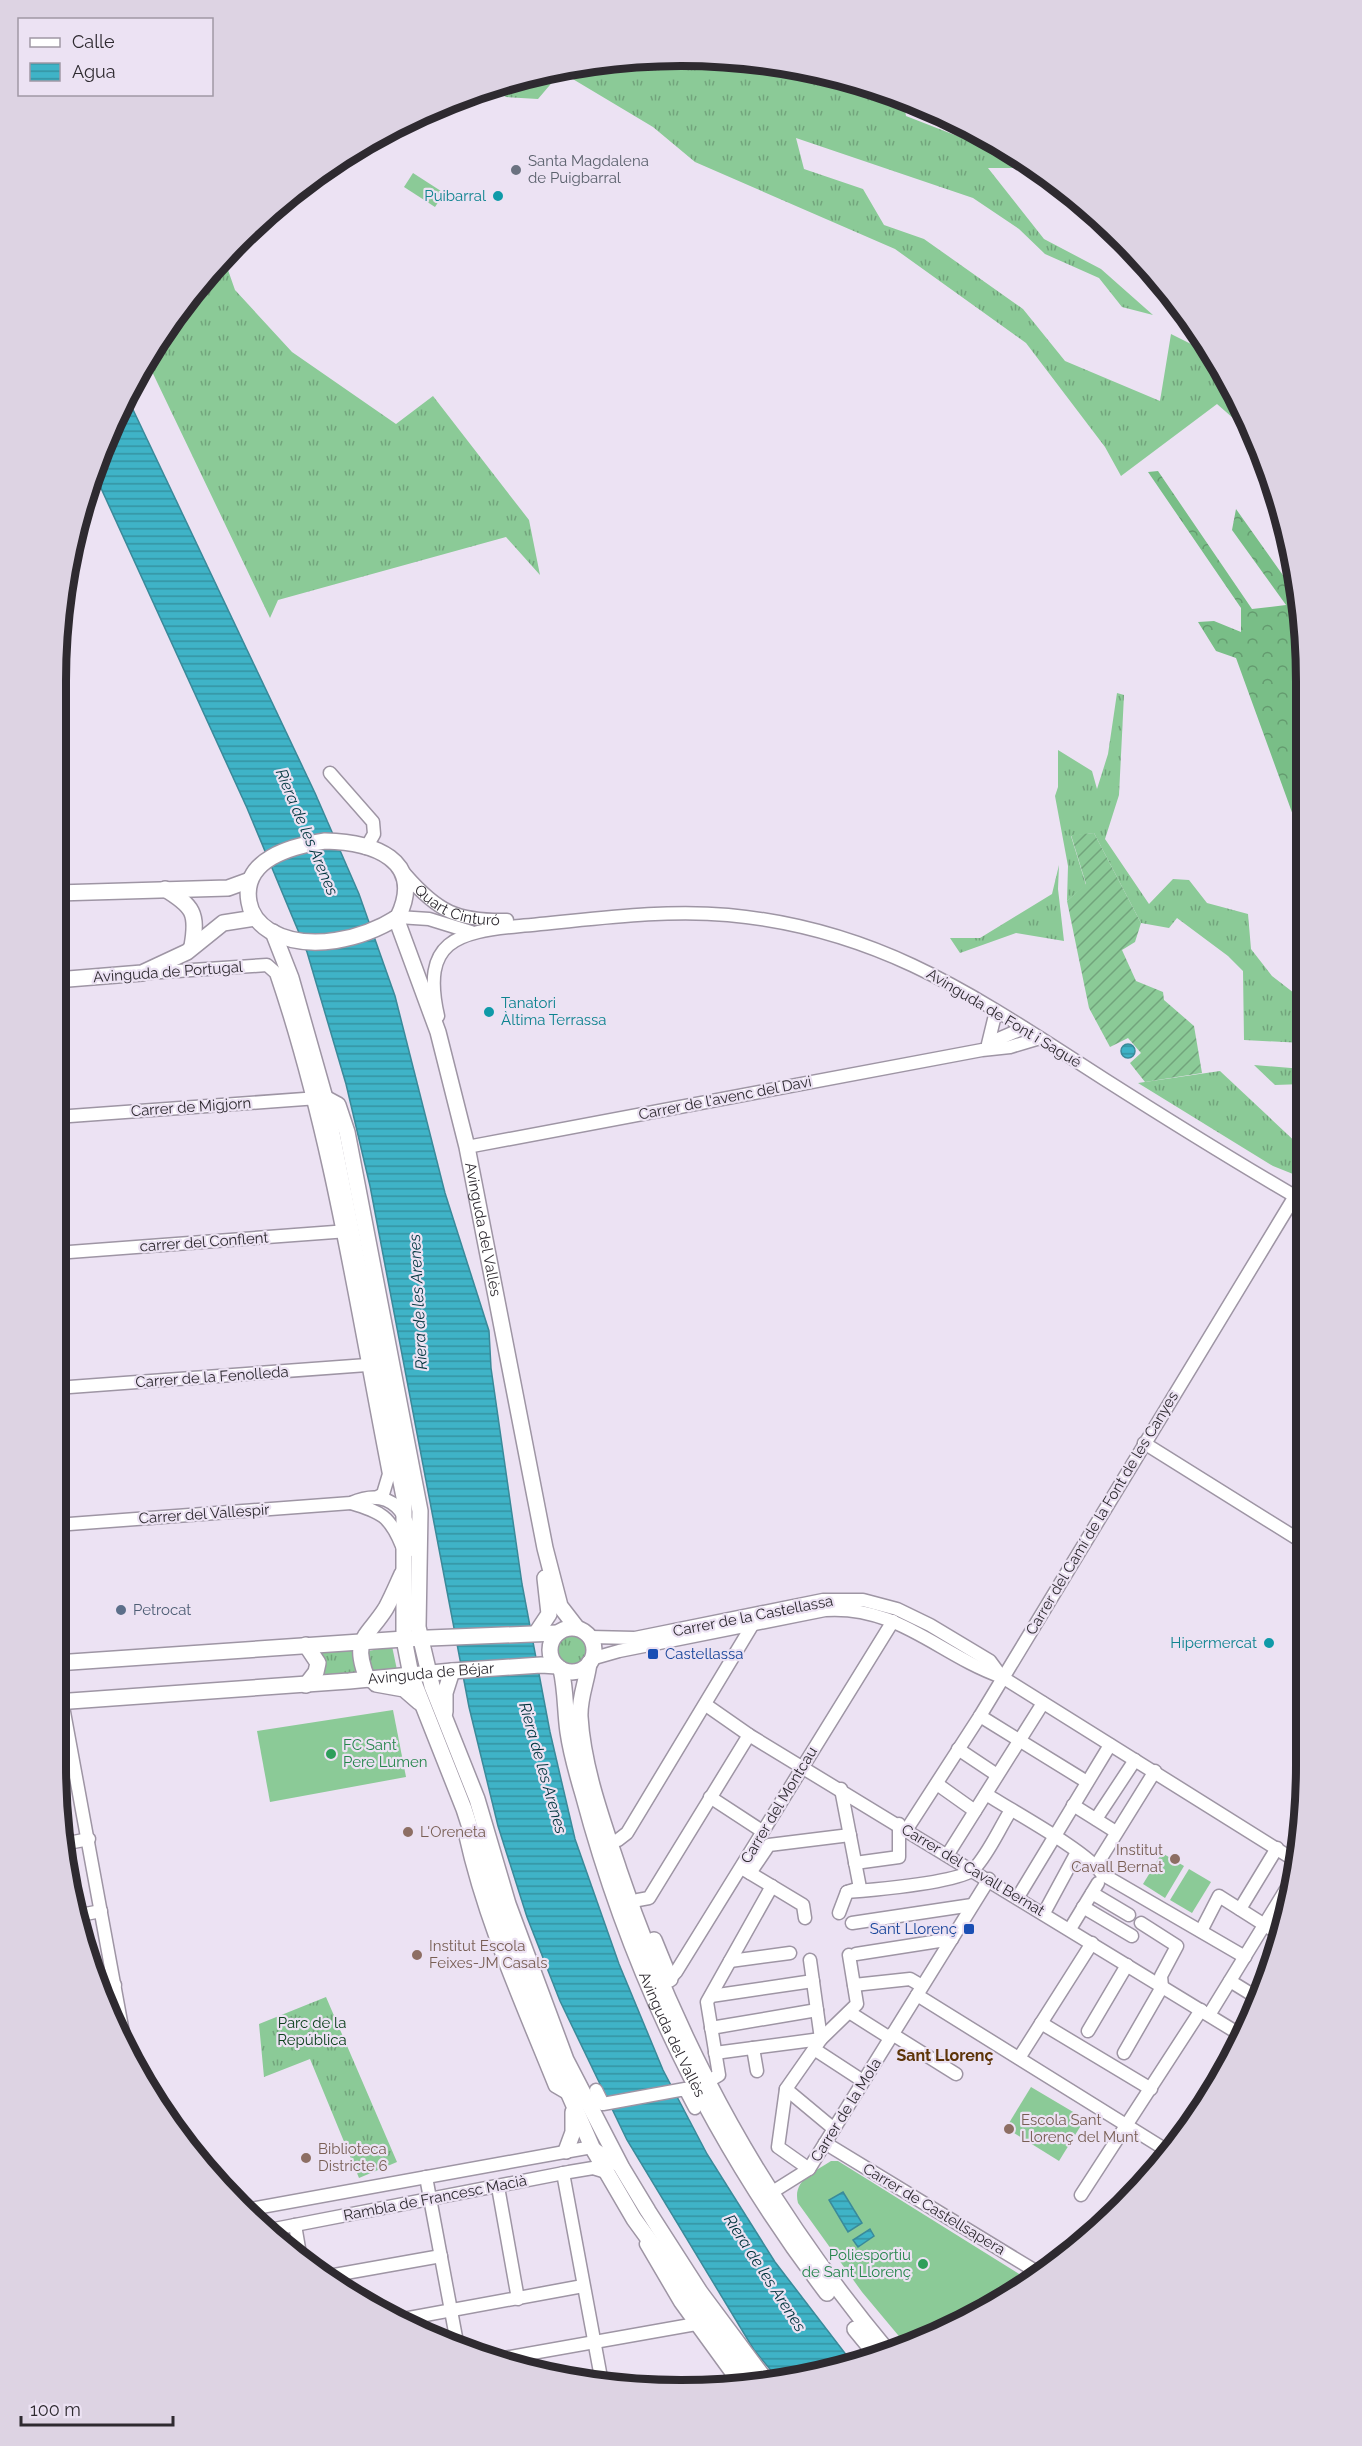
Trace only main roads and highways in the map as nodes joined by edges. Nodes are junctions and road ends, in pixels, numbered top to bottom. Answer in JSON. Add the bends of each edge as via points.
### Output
{"nodes":[{"id":1,"x":250,"y":880,"type":"junction"},
{"id":2,"x":163,"y":888,"type":"junction"},
{"id":3,"x":66,"y":893,"type":"edge"},
{"id":4,"x":255,"y":918,"type":"junction"},
{"id":5,"x":394,"y":919,"type":"junction"},
{"id":6,"x":273,"y":932,"type":"junction"},
{"id":7,"x":192,"y":946,"type":"junction"},
{"id":8,"x":66,"y":979,"type":"edge"},
{"id":9,"x":319,"y":1098,"type":"junction"},
{"id":10,"x":545,"y":1548,"type":"junction"},
{"id":11,"x":409,"y":1563,"type":"junction"},
{"id":12,"x":418,"y":1608,"type":"junction"},
{"id":13,"x":549,"y":1614,"type":"junction"},
{"id":14,"x":577,"y":1628,"type":"junction"},
{"id":15,"x":535,"y":1632,"type":"junction"},
{"id":16,"x":558,"y":1632,"type":"junction"},
{"id":17,"x":364,"y":1637,"type":"junction"},
{"id":18,"x":450,"y":1638,"type":"junction"},
{"id":19,"x":412,"y":1639,"type":"junction"},
{"id":20,"x":306,"y":1645,"type":"junction"},
{"id":21,"x":590,"y":1661,"type":"junction"},
{"id":22,"x":66,"y":1662,"type":"edge"},
{"id":23,"x":553,"y":1667,"type":"junction"},
{"id":24,"x":452,"y":1671,"type":"junction"},
{"id":25,"x":427,"y":1673,"type":"junction"},
{"id":26,"x":411,"y":1675,"type":"junction"},
{"id":27,"x":373,"y":1681,"type":"junction"},
{"id":28,"x":306,"y":1685,"type":"junction"},
{"id":29,"x":66,"y":1701,"type":"edge"},
{"id":30,"x":424,"y":1708,"type":"junction"},
{"id":31,"x":579,"y":1715,"type":"junction"},
{"id":32,"x":445,"y":1720,"type":"junction"},
{"id":33,"x":666,"y":1983,"type":"junction"},
{"id":34,"x":573,"y":2109,"type":"junction"},
{"id":35,"x":566,"y":2151,"type":"road end"},
{"id":36,"x":765,"y":2196,"type":"junction"},
{"id":37,"x":883,"y":2346,"type":"edge"},
{"id":38,"x":872,"y":2349,"type":"edge"},
{"id":39,"x":746,"y":2376,"type":"edge"},
{"id":40,"x":747,"y":2376,"type":"edge"}],
"edges":[{"from":1,"to":2,"type":"main road","via":[[228,888]]},
{"from":1,"to":4,"type":"main road","via":[[248,899]]},
{"from":1,"to":5,"type":"main road","name":"Quart Cinturó","via":[[268,859],[288,848],[325,841],[366,848],[388,856],[405,874],[405,897]]},
{"from":2,"to":3,"type":"main road"},
{"from":2,"to":7,"type":"main road","via":[[185,902],[193,913]]},
{"from":4,"to":6,"type":"main road"},
{"from":4,"to":7,"type":"main road","via":[[229,920]]},
{"from":5,"to":6,"type":"main road","via":[[348,938],[323,940]]},
{"from":5,"to":10,"type":"main road","name":"Avinguda del Vallès","via":[[438,1032],[467,1147]]},
{"from":6,"to":9,"type":"main road","via":[[291,978]]},
{"from":7,"to":8,"type":"main road","name":"Avinguda de Portugal","via":[[142,973]]},
{"from":9,"to":11,"type":"main road","via":[[404,1497],[402,1515]]},
{"from":9,"to":11,"type":"main road","via":[[338,1105],[352,1158],[420,1511],[421,1543]]},
{"from":10,"to":13,"type":"main road","name":"Avinguda del Vallès"},
{"from":10,"to":14,"type":"main road","name":"Avinguda del Vallès","via":[[560,1606]]},
{"from":11,"to":12,"type":"main road"},
{"from":11,"to":17,"type":"main road","via":[[385,1609]]},
{"from":11,"to":19,"type":"main road"},
{"from":12,"to":18,"type":"main road","via":[[433,1628]]},
{"from":12,"to":19,"type":"main road"},
{"from":13,"to":15,"type":"main road"},
{"from":13,"to":16,"type":"main road","name":"Avinguda del Vallès"},
{"from":14,"to":16,"type":"main road"},
{"from":14,"to":21,"type":"main road","via":[[590,1637],[594,1648]]},
{"from":15,"to":16,"type":"main road"},
{"from":15,"to":18,"type":"main road"},
{"from":16,"to":23,"type":"main road","via":[[550,1651]]},
{"from":17,"to":19,"type":"main road"},
{"from":17,"to":20,"type":"main road"},
{"from":17,"to":27,"type":"main road","via":[[362,1665]]},
{"from":18,"to":19,"type":"main road"},
{"from":19,"to":25,"type":"main road"},
{"from":19,"to":26,"type":"main road"},
{"from":20,"to":22,"type":"main road"},
{"from":20,"to":28,"type":"main road","via":[[318,1663]]},
{"from":21,"to":23,"type":"main road","via":[[578,1671]]},
{"from":21,"to":31,"type":"main road","name":"Avinguda del Vallès"},
{"from":23,"to":24,"type":"main road","name":"Avinguda de Béjar"},
{"from":23,"to":36,"type":"main road","name":"Avinguda del Vallès","via":[[567,1697],[568,1734],[583,1795],[640,1967],[699,2092]]},
{"from":24,"to":25,"type":"main road","name":"Avinguda de Béjar"},
{"from":24,"to":32,"type":"main road","via":[[445,1693]]},
{"from":25,"to":26,"type":"main road","name":"Avinguda de Béjar"},
{"from":25,"to":32,"type":"main road"},
{"from":26,"to":27,"type":"main road","name":"Avinguda de Béjar"},
{"from":26,"to":30,"type":"main road"},
{"from":27,"to":28,"type":"main road","name":"Avinguda de Béjar"},
{"from":27,"to":30,"type":"main road","via":[[404,1689]]},
{"from":28,"to":29,"type":"main road","name":"Avinguda de Béjar"},
{"from":30,"to":34,"type":"main road"},
{"from":31,"to":33,"type":"main road","name":"Avinguda del Vallès","via":[[587,1726],[618,1840]]},
{"from":31,"to":33,"type":"main road","name":"Avinguda del Vallès","via":[[586,1757],[609,1839]]},
{"from":32,"to":40,"type":"main road","via":[[477,1799],[508,1904],[571,2069],[622,2168],[700,2292]]},
{"from":33,"to":36,"type":"main road","name":"Avinguda del Vallès","via":[[707,2082]]},
{"from":34,"to":35,"type":"main road","via":[[573,2132]]},
{"from":34,"to":39,"type":"main road","via":[[634,2219]]},
{"from":36,"to":37,"type":"main road","name":"Avinguda del Vallès"},
{"from":36,"to":38,"type":"main road","name":"Avinguda del Vallès","via":[[802,2261]]}]}
